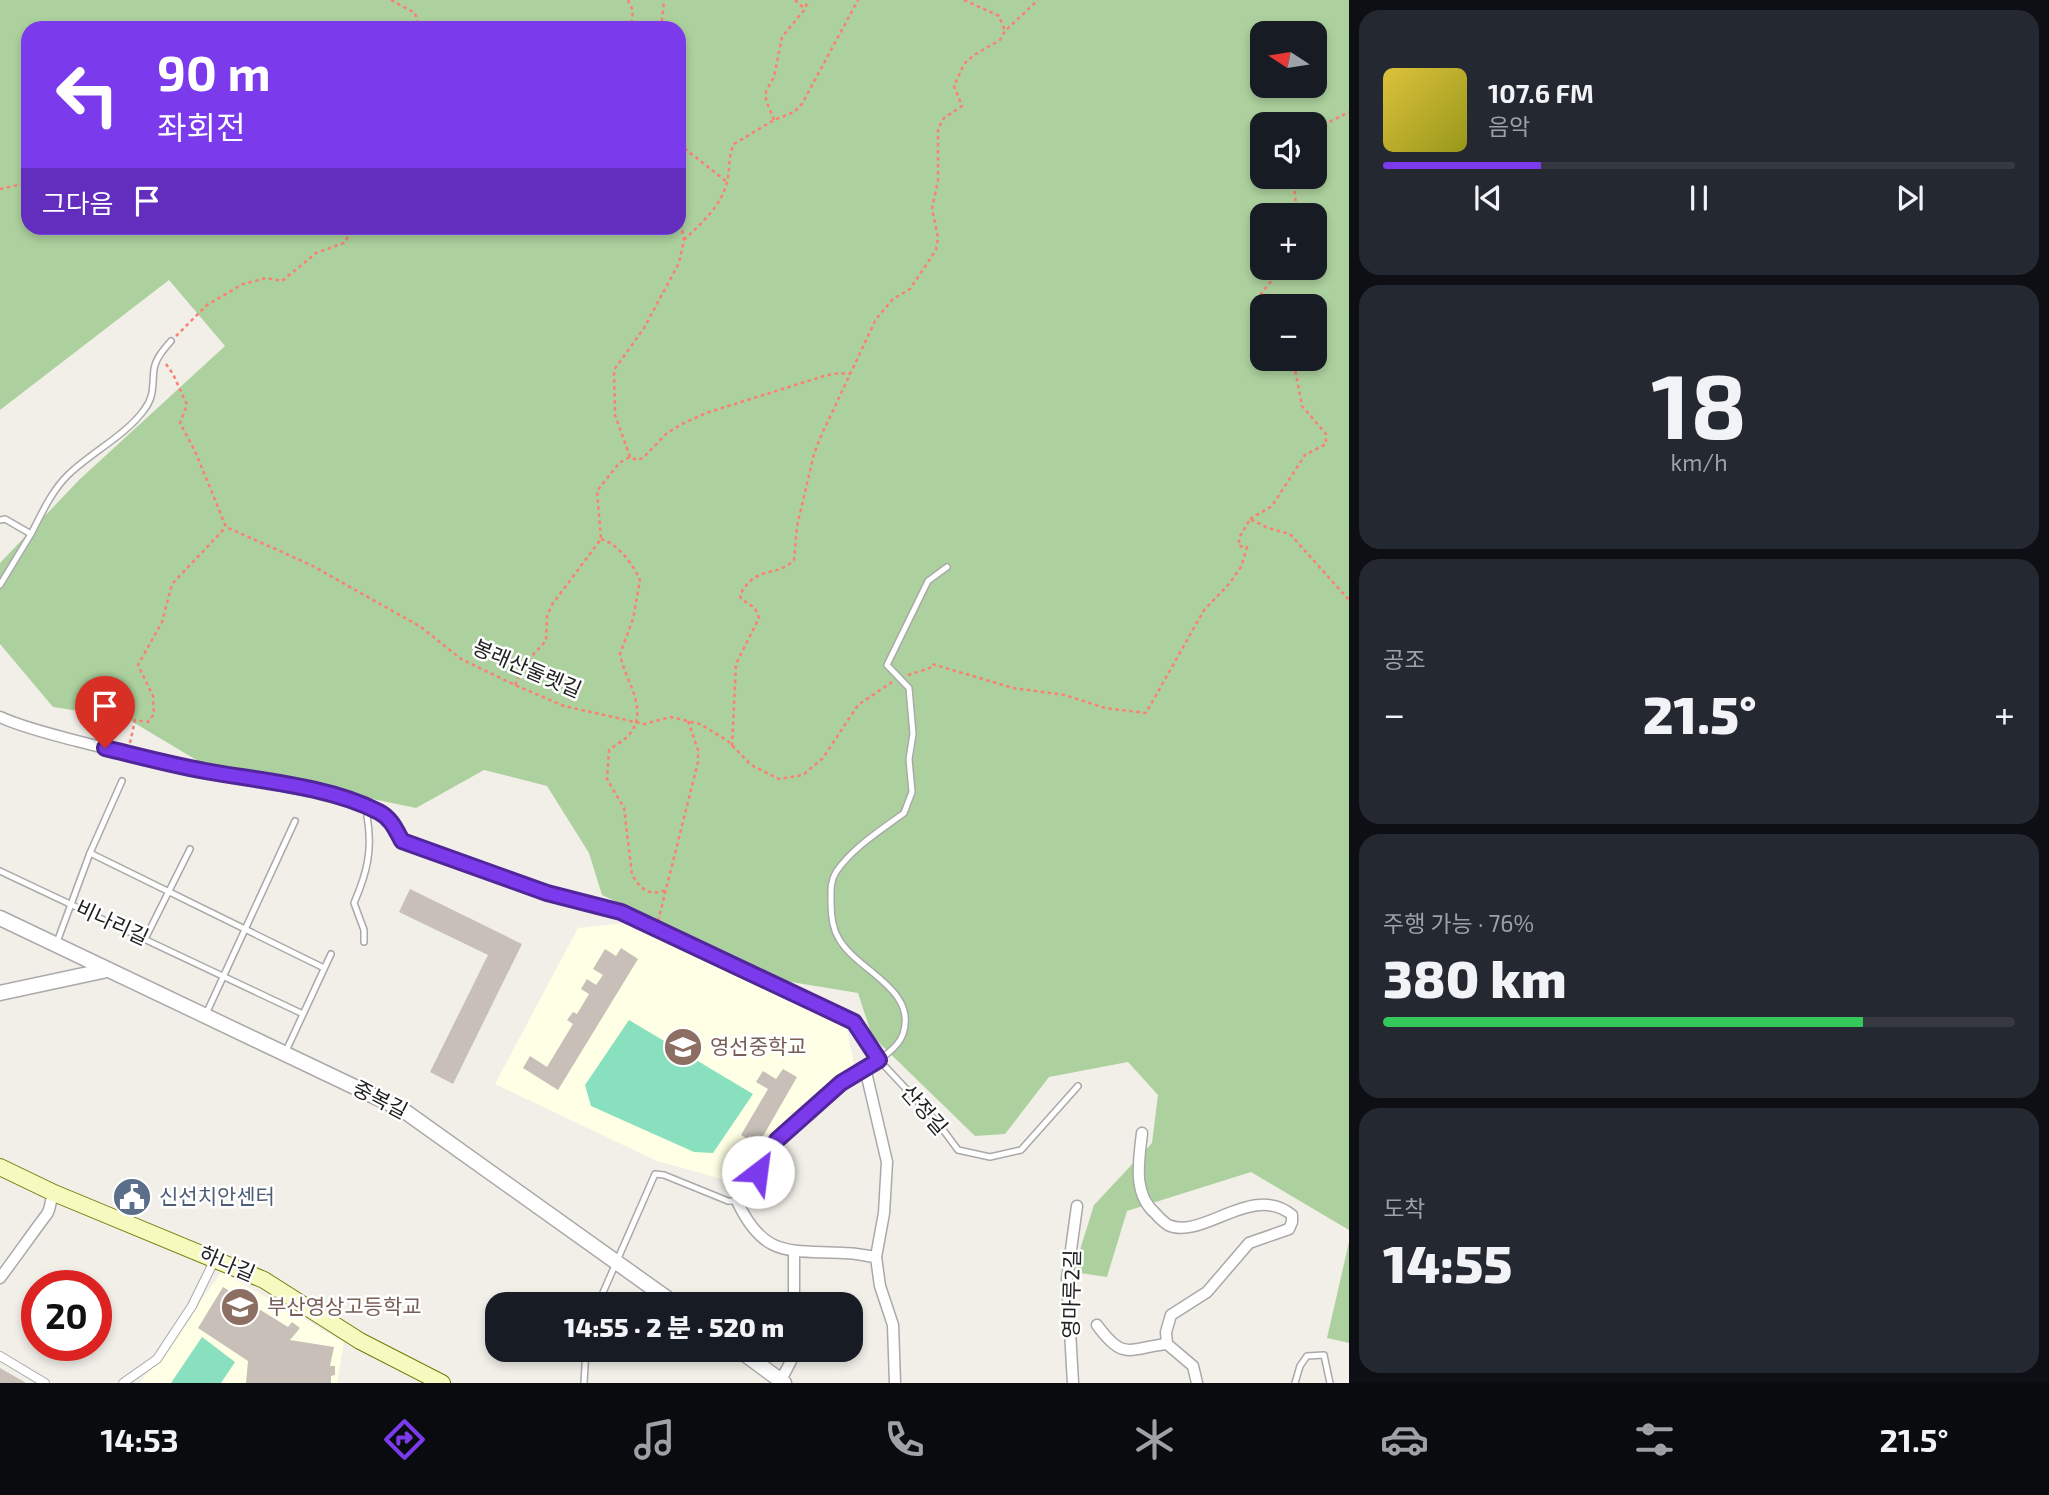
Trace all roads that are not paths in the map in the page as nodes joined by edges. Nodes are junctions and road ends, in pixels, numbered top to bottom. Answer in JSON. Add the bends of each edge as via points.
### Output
{"nodes":[{"id":1,"x":171,"y":341,"type":"road end"},
{"id":2,"x":0,"y":520,"type":"edge"},
{"id":3,"x":31,"y":534,"type":"junction"},
{"id":4,"x":947,"y":567,"type":"dead end"},
{"id":5,"x":0,"y":585,"type":"edge"},
{"id":6,"x":0,"y":717,"type":"edge"},
{"id":7,"x":122,"y":781,"type":"dead end"},
{"id":8,"x":379,"y":812,"type":"junction"},
{"id":9,"x":295,"y":821,"type":"dead end"},
{"id":10,"x":190,"y":849,"type":"dead end"},
{"id":11,"x":90,"y":853,"type":"junction"},
{"id":12,"x":0,"y":871,"type":"edge"},
{"id":13,"x":169,"y":891,"type":"junction"},
{"id":14,"x":71,"y":904,"type":"junction"},
{"id":15,"x":0,"y":918,"type":"edge"},
{"id":16,"x":246,"y":928,"type":"junction"},
{"id":17,"x":145,"y":939,"type":"junction"},
{"id":18,"x":364,"y":942,"type":"dead end"},
{"id":19,"x":55,"y":945,"type":"junction"},
{"id":20,"x":331,"y":954,"type":"dead end"},
{"id":21,"x":324,"y":968,"type":"junction"},
{"id":22,"x":107,"y":970,"type":"junction"},
{"id":23,"x":224,"y":976,"type":"junction"},
{"id":24,"x":0,"y":993,"type":"edge"},
{"id":25,"x":303,"y":1014,"type":"junction"},
{"id":26,"x":205,"y":1016,"type":"junction"},
{"id":27,"x":284,"y":1054,"type":"junction"},
{"id":28,"x":879,"y":1060,"type":"junction"},
{"id":29,"x":865,"y":1068,"type":"junction"},
{"id":30,"x":1079,"y":1086,"type":"dead end"},
{"id":31,"x":1142,"y":1133,"type":"dead end"},
{"id":32,"x":0,"y":1167,"type":"edge"},
{"id":33,"x":54,"y":1193,"type":"junction"},
{"id":34,"x":737,"y":1201,"type":"junction"},
{"id":35,"x":1077,"y":1206,"type":"dead end"},
{"id":36,"x":794,"y":1251,"type":"junction"},
{"id":37,"x":876,"y":1258,"type":"junction"},
{"id":38,"x":215,"y":1259,"type":"junction"},
{"id":39,"x":615,"y":1260,"type":"junction"},
{"id":40,"x":0,"y":1278,"type":"edge"},
{"id":41,"x":602,"y":1292,"type":"edge"},
{"id":42,"x":659,"y":1292,"type":"edge"},
{"id":43,"x":794,"y":1292,"type":"edge"},
{"id":44,"x":1097,"y":1325,"type":"dead end"},
{"id":45,"x":1167,"y":1344,"type":"junction"},
{"id":46,"x":0,"y":1356,"type":"edge"},
{"id":47,"x":585,"y":1362,"type":"edge"},
{"id":48,"x":755,"y":1362,"type":"edge"},
{"id":49,"x":791,"y":1362,"type":"edge"},
{"id":50,"x":433,"y":1381,"type":"edge"},
{"id":51,"x":782,"y":1382,"type":"edge"},
{"id":52,"x":44,"y":1383,"type":"edge"},
{"id":53,"x":123,"y":1383,"type":"edge"},
{"id":54,"x":584,"y":1383,"type":"edge"},
{"id":55,"x":895,"y":1383,"type":"edge"},
{"id":56,"x":1073,"y":1383,"type":"edge"},
{"id":57,"x":1197,"y":1383,"type":"edge"},
{"id":58,"x":1295,"y":1383,"type":"edge"},
{"id":59,"x":1330,"y":1383,"type":"edge"}],
"edges":[{"from":1,"to":3,"type":"lane","via":[[154,367],[154,391],[144,411],[67,476]]},
{"from":2,"to":3,"type":"lane"},
{"from":3,"to":5,"type":"lane"},
{"from":4,"to":28,"type":"lane","via":[[928,581],[887,665],[909,688],[913,734],[908,803],[904,813],[847,857],[831,881],[831,918],[839,939],[896,994],[906,1016],[903,1036]]},
{"from":6,"to":8,"type":"street","via":[[197,770],[344,799]]},
{"from":7,"to":11,"type":"lane"},
{"from":8,"to":18,"type":"lane","via":[[367,816],[371,839],[365,877],[354,903]]},
{"from":8,"to":28,"type":"lane","name":"산정길","via":[[402,841],[547,893],[621,912],[854,1022]]},
{"from":9,"to":16,"type":"lane"},
{"from":10,"to":13,"type":"lane"},
{"from":11,"to":13,"type":"lane"},
{"from":11,"to":14,"type":"lane"},
{"from":12,"to":14,"type":"lane","name":"비나리길"},
{"from":13,"to":16,"type":"lane"},
{"from":13,"to":17,"type":"lane"},
{"from":14,"to":17,"type":"lane","name":"비나리길"},
{"from":14,"to":19,"type":"lane"},
{"from":15,"to":19,"type":"street","name":"중복길"},
{"from":16,"to":21,"type":"lane"},
{"from":16,"to":23,"type":"lane"},
{"from":17,"to":23,"type":"lane","name":"비나리길"},
{"from":19,"to":22,"type":"street","name":"중복길"},
{"from":20,"to":21,"type":"lane"},
{"from":21,"to":25,"type":"lane"},
{"from":22,"to":24,"type":"street"},
{"from":22,"to":26,"type":"street","name":"중복길"},
{"from":23,"to":25,"type":"lane","name":"비나리길"},
{"from":23,"to":26,"type":"lane"},
{"from":25,"to":27,"type":"lane"},
{"from":26,"to":27,"type":"street","name":"중복길"},
{"from":27,"to":39,"type":"street","name":"중복길","via":[[403,1110]]},
{"from":28,"to":29,"type":"lane"},
{"from":28,"to":30,"type":"lane","name":"산정길","via":[[958,1150],[990,1157],[1021,1150]]},
{"from":29,"to":34,"type":"lane","via":[[841,1083],[777,1140]]},
{"from":29,"to":37,"type":"street","via":[[887,1161]]},
{"from":31,"to":45,"type":"street","via":[[1138,1180],[1150,1210],[1169,1225],[1195,1225],[1256,1206],[1272,1205],[1292,1215],[1289,1229],[1249,1243],[1207,1292],[1171,1315]]},
{"from":32,"to":33,"type":"main road","name":"하나길"},
{"from":33,"to":38,"type":"main road","name":"하나길"},
{"from":33,"to":40,"type":"street","via":[[48,1212]]},
{"from":34,"to":36,"type":"street","via":[[763,1240]]},
{"from":34,"to":39,"type":"lane","via":[[655,1174]]},
{"from":35,"to":56,"type":"street","name":"영마루2길","via":[[1067,1279]]},
{"from":36,"to":37,"type":"street"},
{"from":36,"to":43,"type":"street"},
{"from":37,"to":55,"type":"street","via":[[893,1325]]},
{"from":38,"to":50,"type":"main road","name":"하나길","via":[[264,1280]]},
{"from":38,"to":53,"type":"street","via":[[192,1306],[157,1359]]},
{"from":39,"to":41,"type":"lane"},
{"from":39,"to":42,"type":"street","name":"중복길"},
{"from":44,"to":45,"type":"street","via":[[1123,1350]]},
{"from":45,"to":57,"type":"street","via":[[1193,1366]]},
{"from":46,"to":52,"type":"street"},
{"from":47,"to":54,"type":"lane"},
{"from":48,"to":51,"type":"street"},
{"from":49,"to":51,"type":"street"},
{"from":58,"to":59,"type":"lane","via":[[1307,1356],[1324,1354]]}]}
